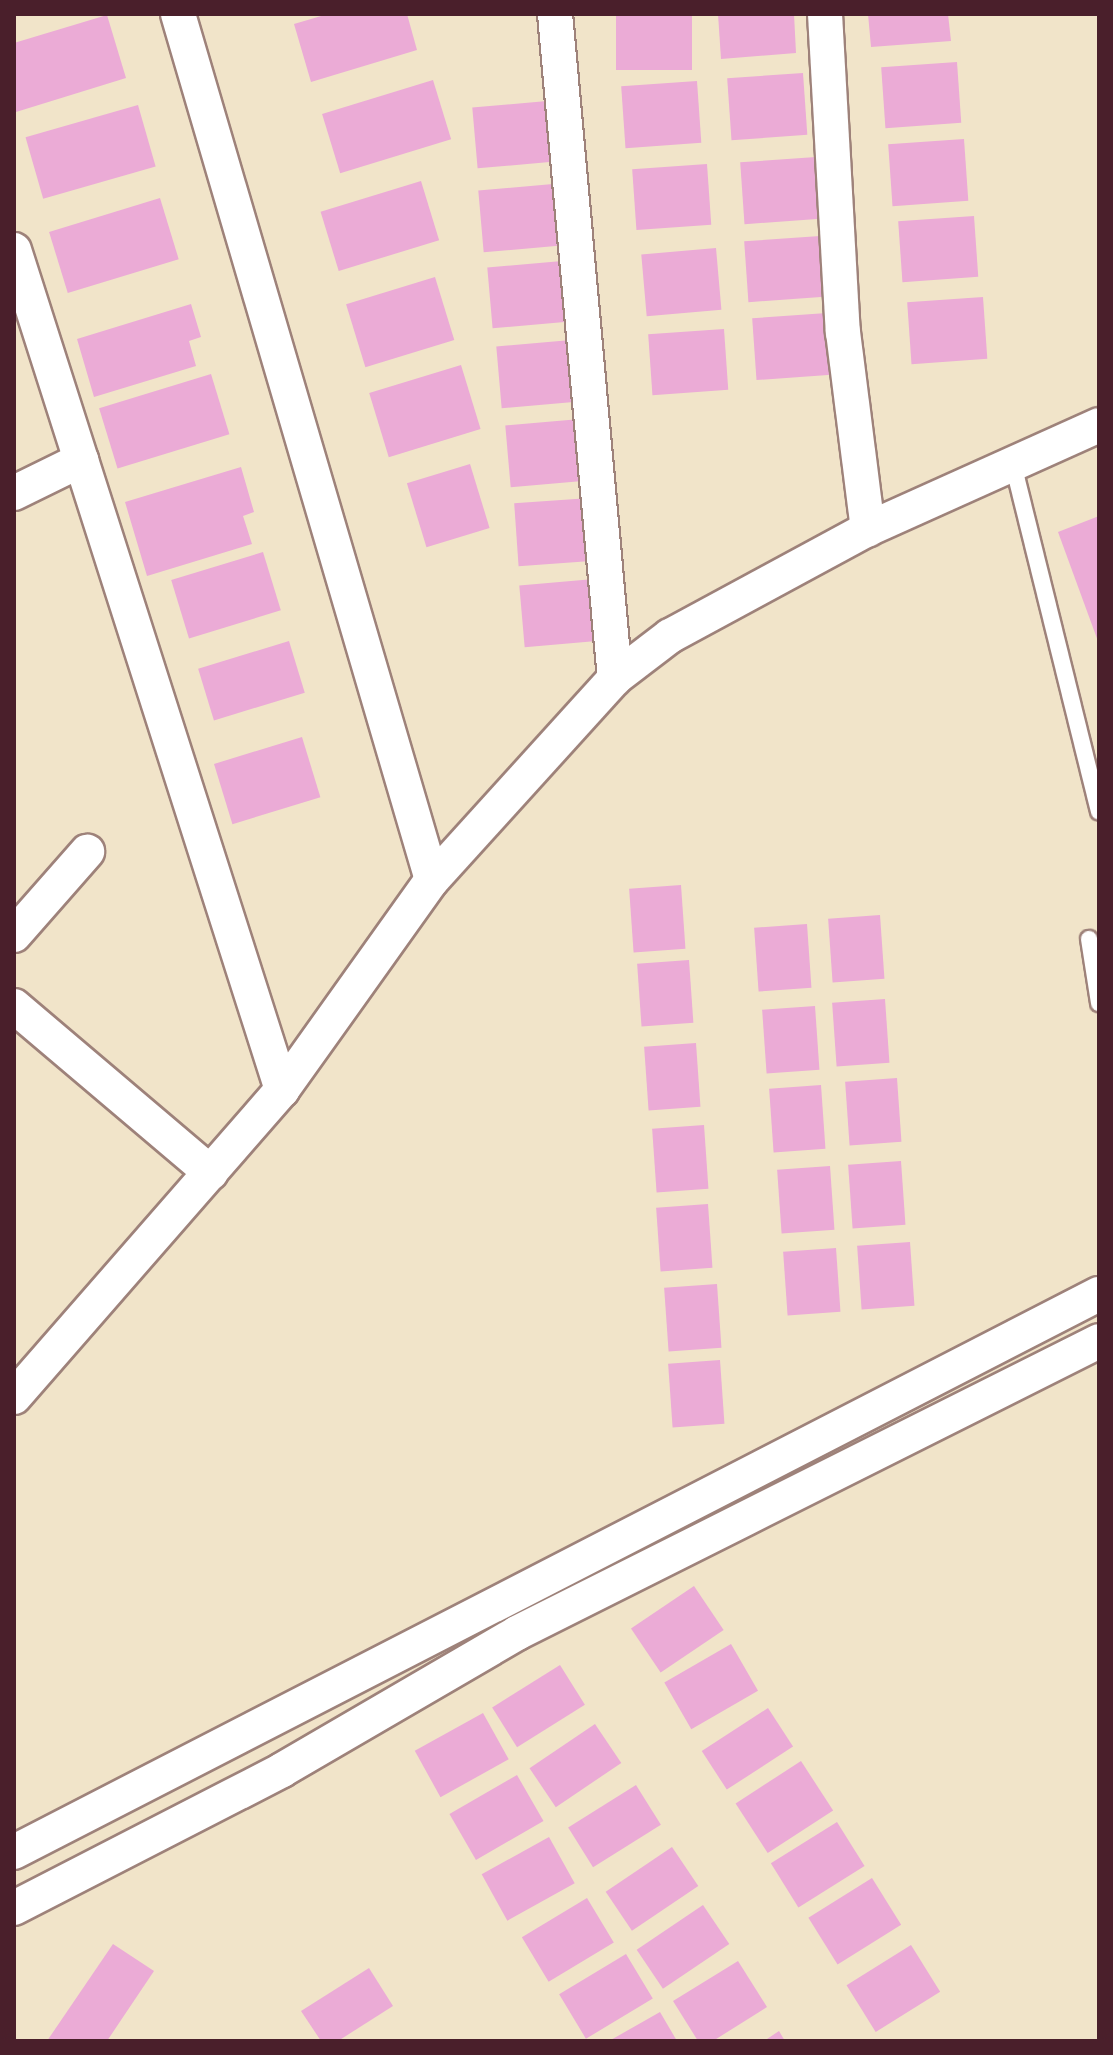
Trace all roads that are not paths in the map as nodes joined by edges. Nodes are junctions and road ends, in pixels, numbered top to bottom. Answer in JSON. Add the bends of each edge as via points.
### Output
{"nodes":[{"id":1,"x":178,"y":14,"type":"edge"},
{"id":2,"x":555,"y":14,"type":"edge"},
{"id":3,"x":825,"y":14,"type":"edge"},
{"id":4,"x":14,"y":250,"type":"edge"},
{"id":5,"x":1099,"y":425,"type":"edge"},
{"id":6,"x":81,"y":460,"type":"junction"},
{"id":7,"x":1013,"y":464,"type":"junction"},
{"id":8,"x":14,"y":493,"type":"edge"},
{"id":9,"x":868,"y":529,"type":"junction"},
{"id":10,"x":615,"y":678,"type":"junction"},
{"id":11,"x":1099,"y":812,"type":"edge"},
{"id":12,"x":87,"y":852,"type":"dead end"},
{"id":13,"x":432,"y":880,"type":"junction"},
{"id":14,"x":14,"y":935,"type":"edge"},
{"id":15,"x":1089,"y":939,"type":"dead end"},
{"id":16,"x":1099,"y":1003,"type":"edge"},
{"id":17,"x":14,"y":1006,"type":"edge"},
{"id":18,"x":282,"y":1090,"type":"junction"},
{"id":19,"x":211,"y":1173,"type":"junction"},
{"id":20,"x":1099,"y":1294,"type":"edge"},
{"id":21,"x":1099,"y":1341,"type":"edge"},
{"id":22,"x":14,"y":1397,"type":"edge"},
{"id":23,"x":499,"y":1600,"type":"junction"},
{"id":24,"x":517,"y":1633,"type":"junction"},
{"id":25,"x":257,"y":1727,"type":"junction"},
{"id":26,"x":282,"y":1770,"type":"junction"},
{"id":27,"x":14,"y":1852,"type":"edge"},
{"id":28,"x":14,"y":1908,"type":"edge"}],
"edges":[{"from":1,"to":13,"type":"street"},
{"from":2,"to":10,"type":"street"},
{"from":3,"to":9,"type":"street","via":[[843,332]]},
{"from":4,"to":6,"type":"street"},
{"from":5,"to":7,"type":"street"},
{"from":6,"to":8,"type":"street"},
{"from":6,"to":18,"type":"street"},
{"from":7,"to":9,"type":"street"},
{"from":7,"to":11,"type":"lane"},
{"from":9,"to":10,"type":"street","via":[[670,636]]},
{"from":10,"to":13,"type":"street"},
{"from":12,"to":14,"type":"street"},
{"from":13,"to":18,"type":"street"},
{"from":15,"to":16,"type":"lane"},
{"from":17,"to":19,"type":"street"},
{"from":18,"to":19,"type":"street"},
{"from":19,"to":22,"type":"street"},
{"from":20,"to":23,"type":"street"},
{"from":21,"to":24,"type":"street"},
{"from":23,"to":24,"type":"street"},
{"from":23,"to":25,"type":"street"},
{"from":24,"to":26,"type":"street"},
{"from":25,"to":26,"type":"street"},
{"from":25,"to":27,"type":"street"},
{"from":26,"to":28,"type":"street"}]}
